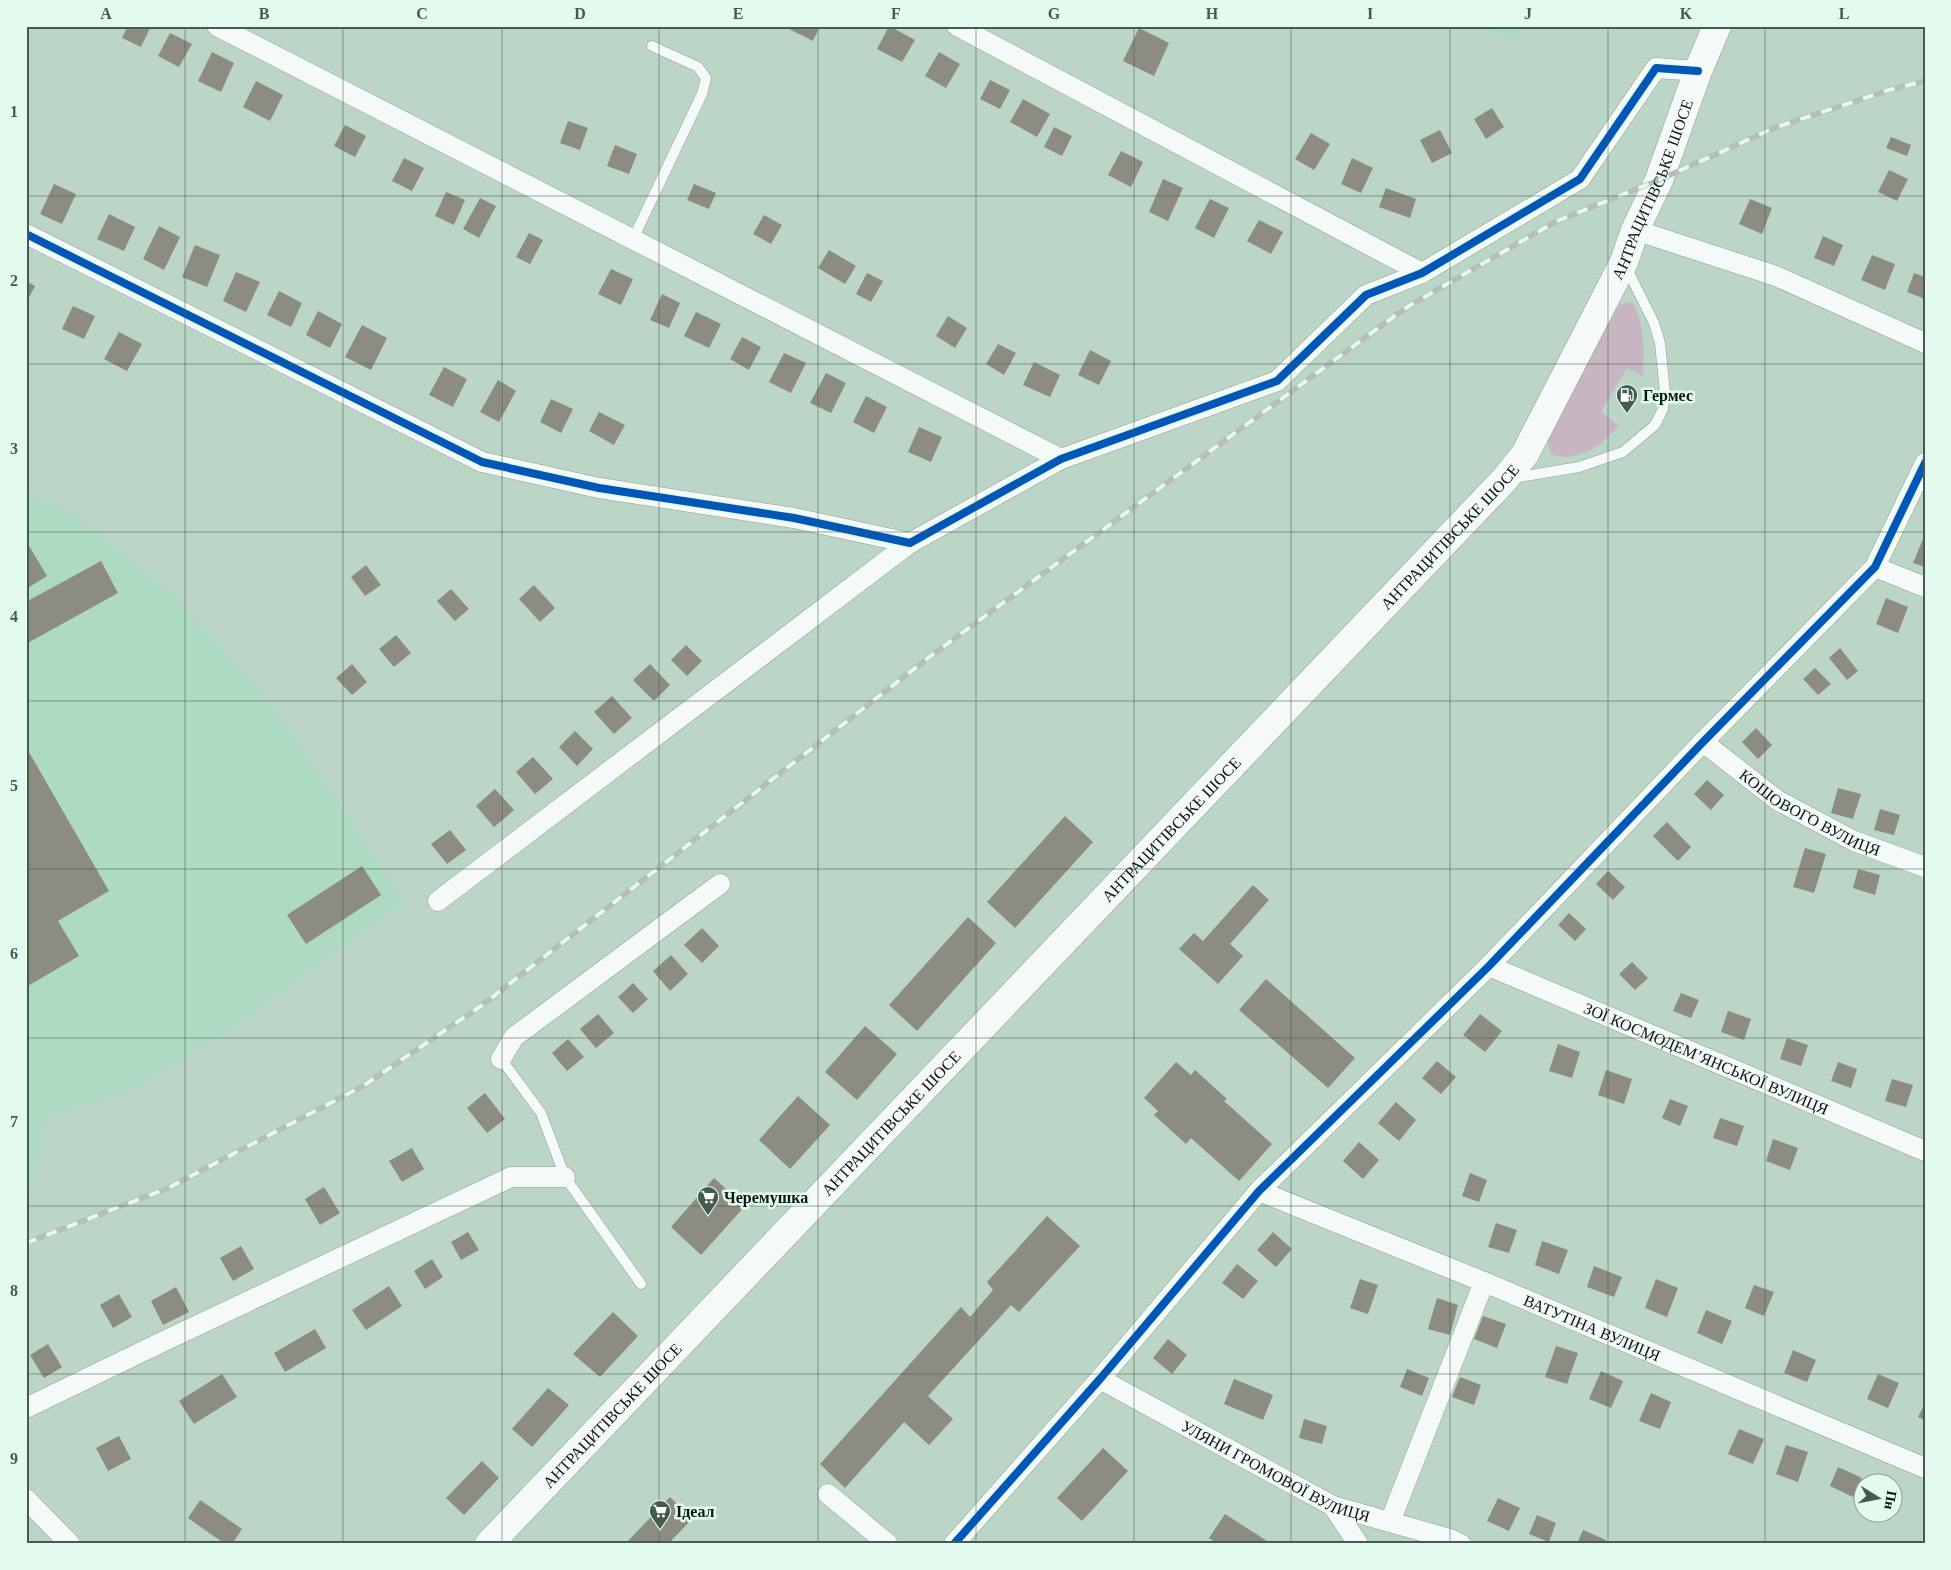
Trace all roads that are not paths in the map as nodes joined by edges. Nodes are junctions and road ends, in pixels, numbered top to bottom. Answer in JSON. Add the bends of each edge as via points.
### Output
{"nodes":[{"id":1,"x":217,"y":26,"type":"edge"},
{"id":2,"x":957,"y":26,"type":"edge"},
{"id":3,"x":1717,"y":26,"type":"edge"},
{"id":4,"x":652,"y":46,"type":"dead end"},
{"id":5,"x":1698,"y":71,"type":"junction"},
{"id":6,"x":1635,"y":230,"type":"junction"},
{"id":7,"x":26,"y":234,"type":"edge"},
{"id":8,"x":633,"y":239,"type":"junction"},
{"id":9,"x":1624,"y":262,"type":"junction"},
{"id":10,"x":1422,"y":273,"type":"junction"},
{"id":11,"x":1925,"y":343,"type":"edge"},
{"id":12,"x":1061,"y":459,"type":"junction"},
{"id":13,"x":1925,"y":463,"type":"edge"},
{"id":14,"x":1504,"y":479,"type":"junction"},
{"id":15,"x":910,"y":543,"type":"junction"},
{"id":16,"x":1875,"y":567,"type":"junction"},
{"id":17,"x":1925,"y":587,"type":"edge"},
{"id":18,"x":1703,"y":742,"type":"junction"},
{"id":19,"x":1925,"y":867,"type":"edge"},
{"id":20,"x":720,"y":884,"type":"dead end"},
{"id":21,"x":438,"y":901,"type":"dead end"},
{"id":22,"x":1489,"y":966,"type":"junction"},
{"id":23,"x":501,"y":1059,"type":"joint"},
{"id":24,"x":1925,"y":1151,"type":"edge"},
{"id":25,"x":565,"y":1177,"type":"junction"},
{"id":26,"x":1259,"y":1191,"type":"junction"},
{"id":27,"x":1484,"y":1282,"type":"junction"},
{"id":28,"x":641,"y":1284,"type":"dead end"},
{"id":29,"x":1100,"y":1379,"type":"junction"},
{"id":30,"x":26,"y":1408,"type":"edge"},
{"id":31,"x":1925,"y":1468,"type":"edge"},
{"id":32,"x":828,"y":1494,"type":"dead end"},
{"id":33,"x":26,"y":1499,"type":"edge"},
{"id":34,"x":1333,"y":1506,"type":"junction"},
{"id":35,"x":1390,"y":1522,"type":"junction"},
{"id":36,"x":70,"y":1544,"type":"edge"},
{"id":37,"x":489,"y":1544,"type":"edge"},
{"id":38,"x":888,"y":1544,"type":"edge"},
{"id":39,"x":954,"y":1544,"type":"edge"},
{"id":40,"x":1358,"y":1544,"type":"edge"},
{"id":41,"x":1461,"y":1544,"type":"edge"}],
"edges":[{"from":1,"to":8,"type":"street"},
{"from":2,"to":10,"type":"street"},
{"from":3,"to":5,"type":"main road","name":"АНТРАЦИТІВСЬКЕ ШОСЕ"},
{"from":4,"to":8,"type":"lane","via":[[698,66],[706,78],[702,94]]},
{"from":5,"to":6,"type":"main road","name":"АНТРАЦИТІВСЬКЕ ШОСЕ","via":[[1659,180]]},
{"from":5,"to":10,"type":"street","via":[[1656,68],[1580,180]]},
{"from":6,"to":9,"type":"main road","name":"АНТРАЦИТІВСЬКЕ ШОСЕ"},
{"from":6,"to":11,"type":"street","via":[[1776,276]]},
{"from":7,"to":15,"type":"street","via":[[482,462],[599,488],[794,518]]},
{"from":8,"to":12,"type":"street"},
{"from":9,"to":14,"type":"main road","name":"АНТРАЦИТІВСЬКЕ ШОСЕ","via":[[1525,454]]},
{"from":9,"to":14,"type":"lane","via":[[1660,343],[1665,392],[1663,409],[1655,425],[1624,452],[1579,467]]},
{"from":10,"to":12,"type":"street","via":[[1366,295],[1277,381]]},
{"from":12,"to":15,"type":"street"},
{"from":13,"to":16,"type":"street"},
{"from":14,"to":37,"type":"main road","name":"АНТРАЦИТІВСЬКЕ ШОСЕ"},
{"from":15,"to":21,"type":"street"},
{"from":16,"to":17,"type":"street"},
{"from":16,"to":18,"type":"street"},
{"from":18,"to":19,"type":"street","name":"КОШОВОГО ВУЛИЦЯ","via":[[1777,800],[1854,841]]},
{"from":18,"to":22,"type":"street"},
{"from":20,"to":23,"type":"street","via":[[514,1037]]},
{"from":22,"to":24,"type":"street","name":"ЗОЇ КОСМОДЕМ’ЯНСЬКОЇ ВУЛИЦЯ"},
{"from":22,"to":26,"type":"street"},
{"from":23,"to":25,"type":"lane","via":[[541,1113]]},
{"from":25,"to":28,"type":"lane"},
{"from":25,"to":30,"type":"street","via":[[511,1177]]},
{"from":26,"to":27,"type":"street","name":"ВАТУТІНА ВУЛИЦЯ"},
{"from":26,"to":29,"type":"street"},
{"from":27,"to":31,"type":"street","name":"ВАТУТІНА ВУЛИЦЯ"},
{"from":27,"to":35,"type":"street"},
{"from":29,"to":34,"type":"street","name":"УЛЯНИ ГРОМОВОЇ ВУЛИЦЯ"},
{"from":29,"to":39,"type":"street"},
{"from":32,"to":38,"type":"street"},
{"from":33,"to":36,"type":"street"},
{"from":34,"to":35,"type":"street","name":"УЛЯНИ ГРОМОВОЇ ВУЛИЦЯ"},
{"from":34,"to":40,"type":"street"},
{"from":35,"to":41,"type":"street","name":"УЛЯНИ ГРОМОВОЇ ВУЛИЦЯ"}]}
